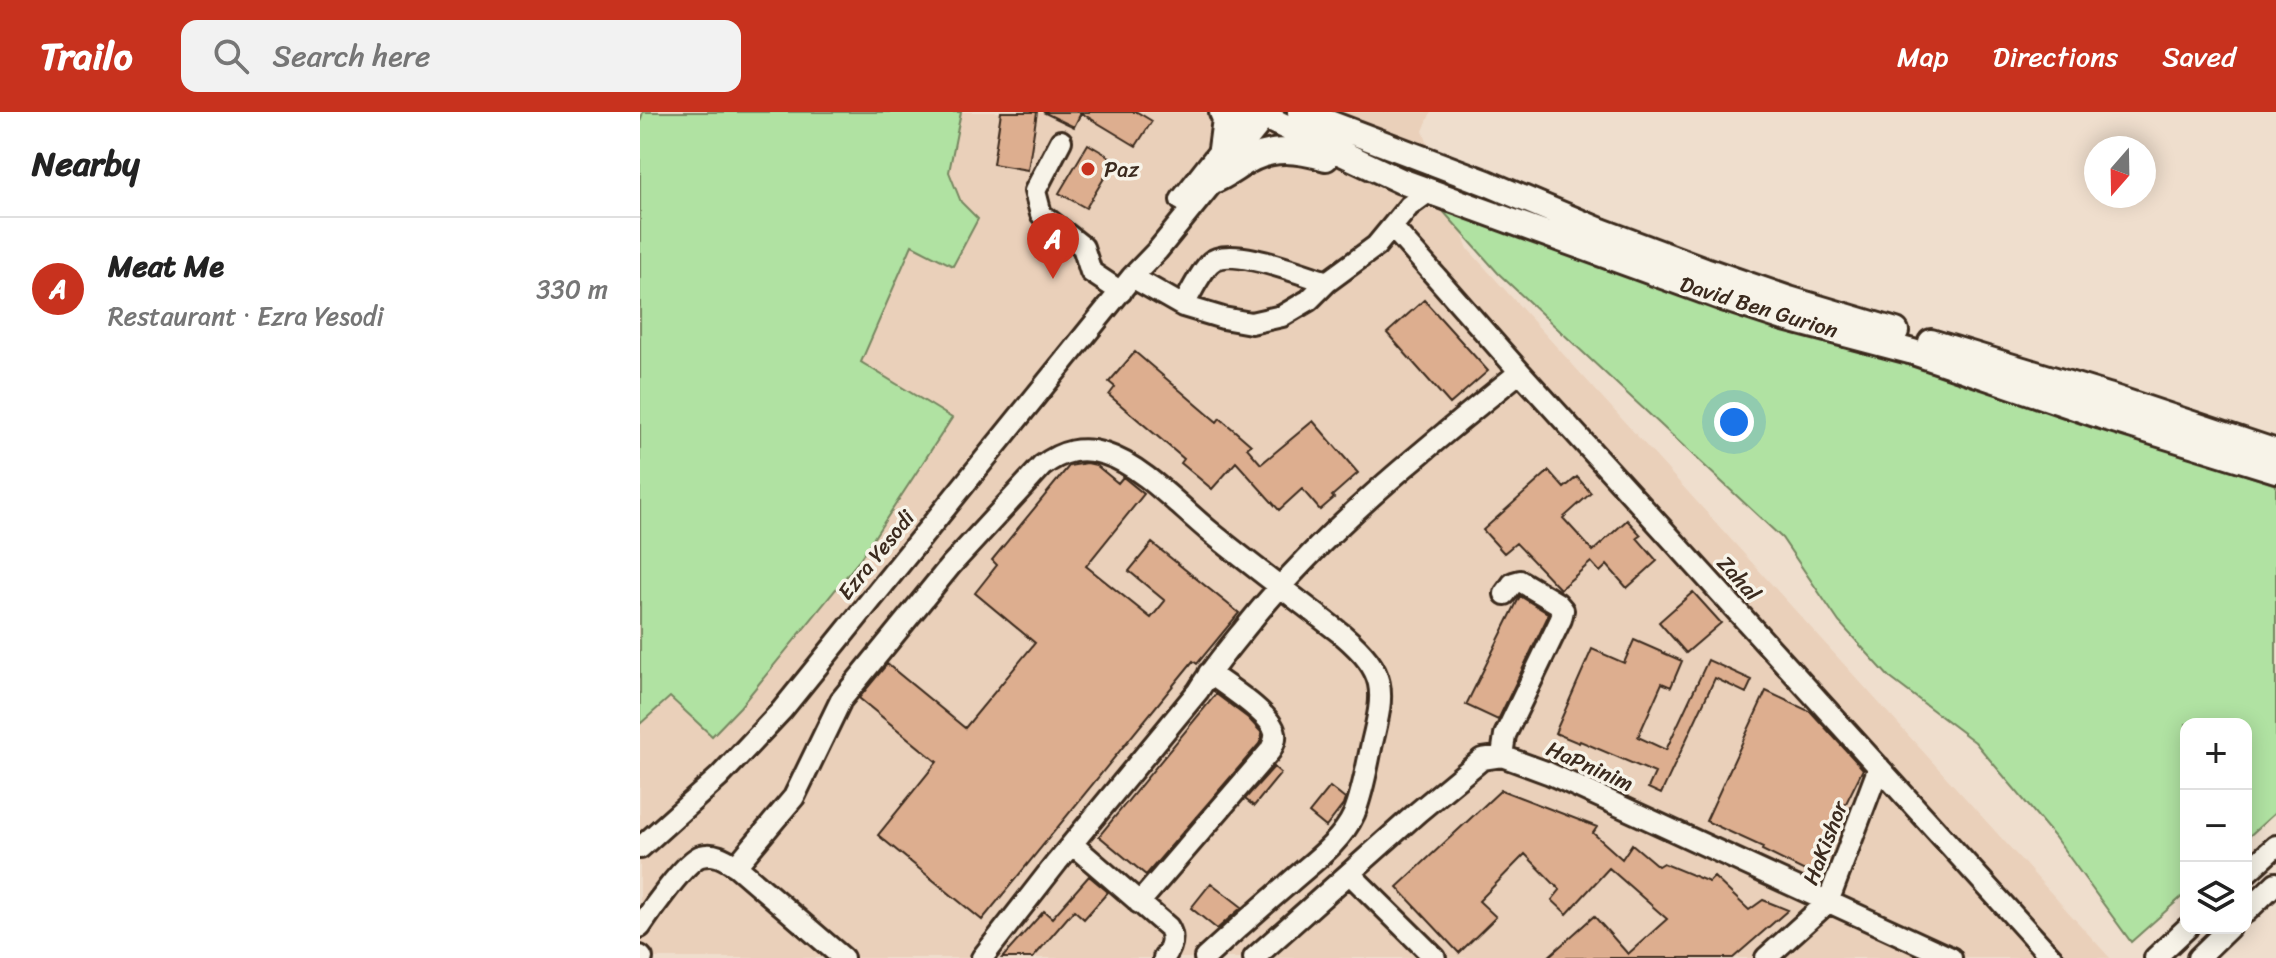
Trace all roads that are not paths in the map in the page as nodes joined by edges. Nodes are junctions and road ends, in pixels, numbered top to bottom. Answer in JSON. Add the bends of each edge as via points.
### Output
{"nodes":[{"id":1,"x":1222,"y":112,"type":"edge"},
{"id":2,"x":1300,"y":112,"type":"edge"},
{"id":3,"x":1340,"y":112,"type":"edge"},
{"id":4,"x":1259,"y":114,"type":"edge"},
{"id":5,"x":1359,"y":136,"type":"junction"},
{"id":6,"x":1061,"y":141,"type":"dead end"},
{"id":7,"x":1221,"y":149,"type":"junction"},
{"id":8,"x":1368,"y":166,"type":"junction"},
{"id":9,"x":1213,"y":181,"type":"junction"},
{"id":10,"x":1452,"y":199,"type":"junction"},
{"id":11,"x":1393,"y":228,"type":"junction"},
{"id":12,"x":1327,"y":282,"type":"junction"},
{"id":13,"x":1126,"y":285,"type":"junction"},
{"id":14,"x":1183,"y":306,"type":"junction"},
{"id":15,"x":1520,"y":372,"type":"junction"},
{"id":16,"x":2276,"y":452,"type":"edge"},
{"id":17,"x":2276,"y":470,"type":"edge"},
{"id":18,"x":1279,"y":585,"type":"junction"},
{"id":19,"x":1505,"y":594,"type":"dead end"},
{"id":20,"x":1209,"y":673,"type":"junction"},
{"id":21,"x":1502,"y":756,"type":"junction"},
{"id":22,"x":1879,"y":767,"type":"junction"},
{"id":23,"x":1072,"y":844,"type":"junction"},
{"id":24,"x":2276,"y":846,"type":"edge"},
{"id":25,"x":640,"y":848,"type":"edge"},
{"id":26,"x":736,"y":866,"type":"junction"},
{"id":27,"x":2252,"y":868,"type":"edge"},
{"id":28,"x":1350,"y":874,"type":"junction"},
{"id":29,"x":2276,"y":883,"type":"edge"},
{"id":30,"x":1828,"y":902,"type":"junction"},
{"id":31,"x":1139,"y":903,"type":"junction"},
{"id":32,"x":2252,"y":906,"type":"edge"},
{"id":33,"x":640,"y":927,"type":"edge"},
{"id":34,"x":2181,"y":934,"type":"edge"},
{"id":35,"x":2223,"y":934,"type":"edge"},
{"id":36,"x":843,"y":958,"type":"edge"},
{"id":37,"x":982,"y":958,"type":"edge"},
{"id":38,"x":1164,"y":958,"type":"edge"},
{"id":39,"x":1205,"y":958,"type":"edge"},
{"id":40,"x":1254,"y":958,"type":"edge"},
{"id":41,"x":1435,"y":958,"type":"edge"},
{"id":42,"x":1766,"y":958,"type":"edge"},
{"id":43,"x":1951,"y":958,"type":"edge"},
{"id":44,"x":2052,"y":958,"type":"edge"},
{"id":45,"x":2155,"y":958,"type":"edge"},
{"id":46,"x":2198,"y":958,"type":"edge"}],
"edges":[{"from":1,"to":7,"type":"main road"},
{"from":2,"to":5,"type":"main road","name":"David Ben Gurion"},
{"from":3,"to":5,"type":"main road"},
{"from":4,"to":7,"type":"street","name":"Ezra Yesodi"},
{"from":4,"to":8,"type":"main road","name":"David Ben Gurion"},
{"from":4,"to":9,"type":"street","name":"Ezra Yesodi"},
{"from":5,"to":16,"type":"main road","name":"David Ben Gurion","via":[[1789,299]]},
{"from":6,"to":13,"type":"street","via":[[1035,191],[1041,214],[1083,247],[1091,272]]},
{"from":7,"to":13,"type":"street","name":"Ezra Yesodi","via":[[1151,239]]},
{"from":8,"to":9,"type":"main road","via":[[1273,151]]},
{"from":8,"to":10,"type":"main road","name":"David Ben Gurion"},
{"from":9,"to":13,"type":"street","name":"Ezra Yesodi"},
{"from":10,"to":11,"type":"street","via":[[1427,193]]},
{"from":10,"to":17,"type":"main road","name":"David Ben Gurion","via":[[1723,298],[1913,352]]},
{"from":11,"to":12,"type":"street"},
{"from":11,"to":15,"type":"street","name":"Zahal"},
{"from":12,"to":14,"type":"street","via":[[1282,316],[1251,323]]},
{"from":12,"to":14,"type":"street","via":[[1224,256],[1212,261]]},
{"from":13,"to":14,"type":"street"},
{"from":13,"to":25,"type":"street","name":"Ezra Yesodi","via":[[782,710],[719,777]]},
{"from":15,"to":18,"type":"street","via":[[1417,455]]},
{"from":15,"to":22,"type":"street","name":"Zahal"},
{"from":18,"to":20,"type":"street"},
{"from":18,"to":26,"type":"street","via":[[1125,463],[1086,450],[1056,456],[951,565],[841,700],[794,797]]},
{"from":18,"to":39,"type":"street","via":[[1364,654],[1382,691],[1380,711],[1353,817],[1341,834]]},
{"from":19,"to":21,"type":"street","via":[[1520,581],[1563,610],[1505,735]]},
{"from":20,"to":23,"type":"street"},
{"from":20,"to":31,"type":"street","via":[[1271,723],[1275,742]]},
{"from":21,"to":28,"type":"street","via":[[1482,759]]},
{"from":21,"to":30,"type":"street","name":"HaPninim"},
{"from":22,"to":30,"type":"street","name":"HaKishor"},
{"from":22,"to":44,"type":"street","name":"Zahal"},
{"from":23,"to":31,"type":"street"},
{"from":23,"to":37,"type":"street"},
{"from":24,"to":27,"type":"street"},
{"from":26,"to":33,"type":"street","via":[[712,854],[697,856]]},
{"from":26,"to":36,"type":"street"},
{"from":28,"to":40,"type":"street"},
{"from":28,"to":41,"type":"street"},
{"from":29,"to":32,"type":"street"},
{"from":30,"to":42,"type":"street","name":"HaKishor"},
{"from":30,"to":43,"type":"street","name":"HaPninim"},
{"from":31,"to":38,"type":"street","via":[[1171,932]]},
{"from":34,"to":45,"type":"street"},
{"from":35,"to":46,"type":"street"}]}
